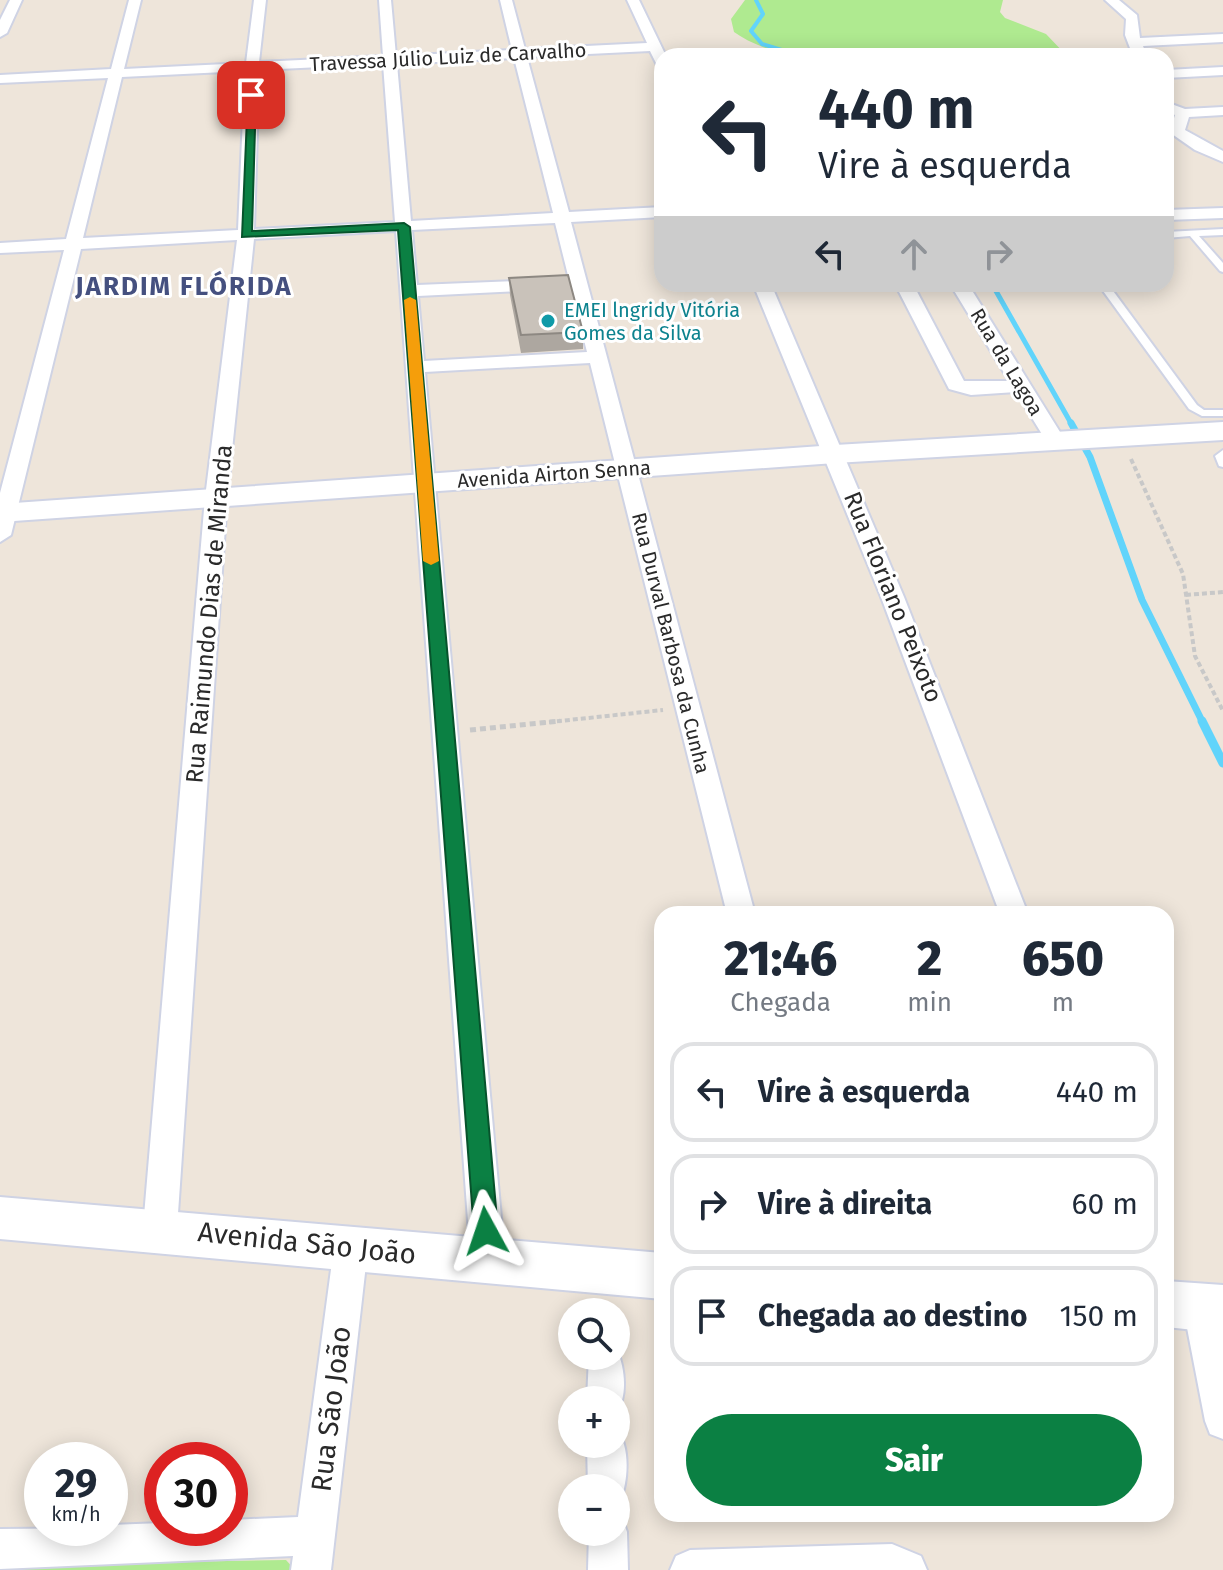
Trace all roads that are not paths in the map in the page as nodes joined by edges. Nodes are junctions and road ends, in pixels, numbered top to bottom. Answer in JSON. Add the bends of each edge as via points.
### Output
{"nodes":[{"id":1,"x":16,"y":0,"type":"edge"},
{"id":2,"x":135,"y":0,"type":"edge"},
{"id":3,"x":260,"y":0,"type":"edge"},
{"id":4,"x":385,"y":0,"type":"edge"},
{"id":5,"x":506,"y":0,"type":"edge"},
{"id":6,"x":633,"y":0,"type":"edge"},
{"id":7,"x":1112,"y":0,"type":"edge"},
{"id":8,"x":1130,"y":0,"type":"edge"},
{"id":9,"x":0,"y":33,"type":"edge"},
{"id":10,"x":1223,"y":38,"type":"edge"},
{"id":11,"x":656,"y":47,"type":"joint"},
{"id":12,"x":1138,"y":48,"type":"edge"},
{"id":13,"x":1147,"y":48,"type":"edge"},
{"id":14,"x":520,"y":54,"type":"junction"},
{"id":15,"x":390,"y":60,"type":"junction"},
{"id":16,"x":252,"y":67,"type":"junction"},
{"id":17,"x":1223,"y":71,"type":"edge"},
{"id":18,"x":117,"y":73,"type":"junction"},
{"id":19,"x":1174,"y":74,"type":"edge"},
{"id":20,"x":0,"y":79,"type":"edge"},
{"id":21,"x":1174,"y":109,"type":"edge"},
{"id":22,"x":1223,"y":111,"type":"edge"},
{"id":23,"x":1183,"y":113,"type":"junction"},
{"id":24,"x":1179,"y":133,"type":"junction"},
{"id":25,"x":1174,"y":138,"type":"edge"},
{"id":26,"x":1223,"y":157,"type":"edge"},
{"id":27,"x":654,"y":212,"type":"edge"},
{"id":28,"x":1223,"y":213,"type":"edge"},
{"id":29,"x":1174,"y":215,"type":"edge"},
{"id":30,"x":562,"y":218,"type":"junction"},
{"id":31,"x":404,"y":227,"type":"junction"},
{"id":32,"x":1223,"y":232,"type":"edge"},
{"id":33,"x":1192,"y":233,"type":"junction"},
{"id":34,"x":246,"y":234,"type":"junction"},
{"id":35,"x":1174,"y":234,"type":"edge"},
{"id":36,"x":75,"y":244,"type":"junction"},
{"id":37,"x":0,"y":248,"type":"edge"},
{"id":38,"x":1223,"y":269,"type":"edge"},
{"id":39,"x":579,"y":283,"type":"junction"},
{"id":40,"x":409,"y":291,"type":"junction"},
{"id":41,"x":765,"y":292,"type":"edge"},
{"id":42,"x":908,"y":292,"type":"edge"},
{"id":43,"x":964,"y":292,"type":"edge"},
{"id":44,"x":1109,"y":292,"type":"edge"},
{"id":45,"x":599,"y":357,"type":"junction"},
{"id":46,"x":415,"y":367,"type":"junction"},
{"id":47,"x":1021,"y":386,"type":"junction"},
{"id":48,"x":1223,"y":413,"type":"edge"},
{"id":49,"x":1223,"y":431,"type":"edge"},
{"id":50,"x":1059,"y":439,"type":"junction"},
{"id":51,"x":1223,"y":453,"type":"edge"},
{"id":52,"x":835,"y":454,"type":"junction"},
{"id":53,"x":1223,"y":464,"type":"edge"},
{"id":54,"x":626,"y":468,"type":"junction"},
{"id":55,"x":425,"y":484,"type":"junction"},
{"id":56,"x":216,"y":498,"type":"junction"},
{"id":57,"x":2,"y":520,"type":"edge"},
{"id":58,"x":739,"y":906,"type":"edge"},
{"id":59,"x":1011,"y":906,"type":"edge"},
{"id":60,"x":0,"y":1218,"type":"edge"},
{"id":61,"x":160,"y":1228,"type":"junction"},
{"id":62,"x":351,"y":1247,"type":"junction"},
{"id":63,"x":488,"y":1262,"type":"junction"},
{"id":64,"x":654,"y":1275,"type":"edge"},
{"id":65,"x":1197,"y":1306,"type":"edge"},
{"id":66,"x":1223,"y":1421,"type":"edge"},
{"id":67,"x":608,"y":1546,"type":"edge"},
{"id":68,"x":0,"y":1549,"type":"edge"},
{"id":69,"x":313,"y":1553,"type":"edge"},
{"id":70,"x":608,"y":1570,"type":"edge"},
{"id":71,"x":690,"y":1570,"type":"edge"},
{"id":72,"x":907,"y":1570,"type":"edge"}],
"edges":[{"from":1,"to":9,"type":"street"},
{"from":2,"to":18,"type":"street"},
{"from":3,"to":16,"type":"street","name":"Rua Raimundo Dias de Miranda"},
{"from":4,"to":15,"type":"street"},
{"from":5,"to":14,"type":"street","name":"Rua Durval Barbosa da Cunha"},
{"from":6,"to":11,"type":"street"},
{"from":7,"to":8,"type":"street"},
{"from":7,"to":12,"type":"street","via":[[1132,18]]},
{"from":10,"to":13,"type":"street"},
{"from":11,"to":14,"type":"street","name":"Travessa Júlio Luiz de Carvalho"},
{"from":14,"to":15,"type":"street","name":"Travessa Júlio Luiz de Carvalho"},
{"from":14,"to":30,"type":"street","name":"Rua Durval Barbosa da Cunha"},
{"from":15,"to":16,"type":"street","name":"Travessa Júlio Luiz de Carvalho"},
{"from":15,"to":31,"type":"street"},
{"from":16,"to":18,"type":"street","name":"Travessa Júlio Luiz de Carvalho"},
{"from":16,"to":34,"type":"street","name":"Rua Raimundo Dias de Miranda"},
{"from":17,"to":19,"type":"street"},
{"from":18,"to":20,"type":"street","name":"Travessa Júlio Luiz de Carvalho"},
{"from":18,"to":36,"type":"street"},
{"from":21,"to":23,"type":"street"},
{"from":22,"to":23,"type":"street"},
{"from":23,"to":24,"type":"street"},
{"from":24,"to":25,"type":"street"},
{"from":24,"to":26,"type":"street"},
{"from":27,"to":30,"type":"street"},
{"from":28,"to":29,"type":"street"},
{"from":30,"to":31,"type":"street"},
{"from":30,"to":39,"type":"street","name":"Rua Durval Barbosa da Cunha"},
{"from":31,"to":34,"type":"street"},
{"from":31,"to":40,"type":"street"},
{"from":32,"to":33,"type":"lane"},
{"from":33,"to":35,"type":"lane"},
{"from":33,"to":38,"type":"lane"},
{"from":34,"to":36,"type":"street"},
{"from":34,"to":56,"type":"street","name":"Rua Raimundo Dias de Miranda"},
{"from":36,"to":37,"type":"street"},
{"from":36,"to":57,"type":"street"},
{"from":39,"to":40,"type":"street"},
{"from":39,"to":45,"type":"street","name":"Rua Durval Barbosa da Cunha"},
{"from":40,"to":46,"type":"street"},
{"from":41,"to":52,"type":"street","name":"Rua Floriano Peixoto"},
{"from":42,"to":47,"type":"street","via":[[956,385]]},
{"from":43,"to":47,"type":"street","name":"Rua da Lagoa"},
{"from":44,"to":48,"type":"lane","via":[[1193,407],[1202,413]]},
{"from":45,"to":46,"type":"street"},
{"from":45,"to":54,"type":"street","name":"Rua Durval Barbosa da Cunha"},
{"from":46,"to":55,"type":"street"},
{"from":47,"to":50,"type":"street","name":"Rua da Lagoa"},
{"from":49,"to":50,"type":"street","name":"Avenida Airton Senna"},
{"from":50,"to":52,"type":"street","name":"Avenida Airton Senna"},
{"from":51,"to":53,"type":"lane"},
{"from":52,"to":54,"type":"street","name":"Avenida Airton Senna"},
{"from":52,"to":59,"type":"street","name":"Rua Floriano Peixoto"},
{"from":54,"to":55,"type":"street","name":"Avenida Airton Senna"},
{"from":54,"to":58,"type":"street","name":"Rua Durval Barbosa da Cunha"},
{"from":55,"to":56,"type":"street","name":"Avenida Airton Senna"},
{"from":55,"to":63,"type":"street"},
{"from":56,"to":57,"type":"street","name":"Avenida Airton Senna"},
{"from":56,"to":61,"type":"street","name":"Rua Raimundo Dias de Miranda"},
{"from":60,"to":61,"type":"street","name":"Avenida São João"},
{"from":61,"to":62,"type":"street","name":"Avenida São João"},
{"from":62,"to":63,"type":"street","name":"Avenida São João"},
{"from":62,"to":69,"type":"street","name":"Rua São João"},
{"from":63,"to":64,"type":"street","name":"Avenida São João"},
{"from":65,"to":66,"type":"street"},
{"from":67,"to":70,"type":"street"},
{"from":68,"to":69,"type":"street"},
{"from":71,"to":72,"type":"street","via":[[892,1564]]}]}
